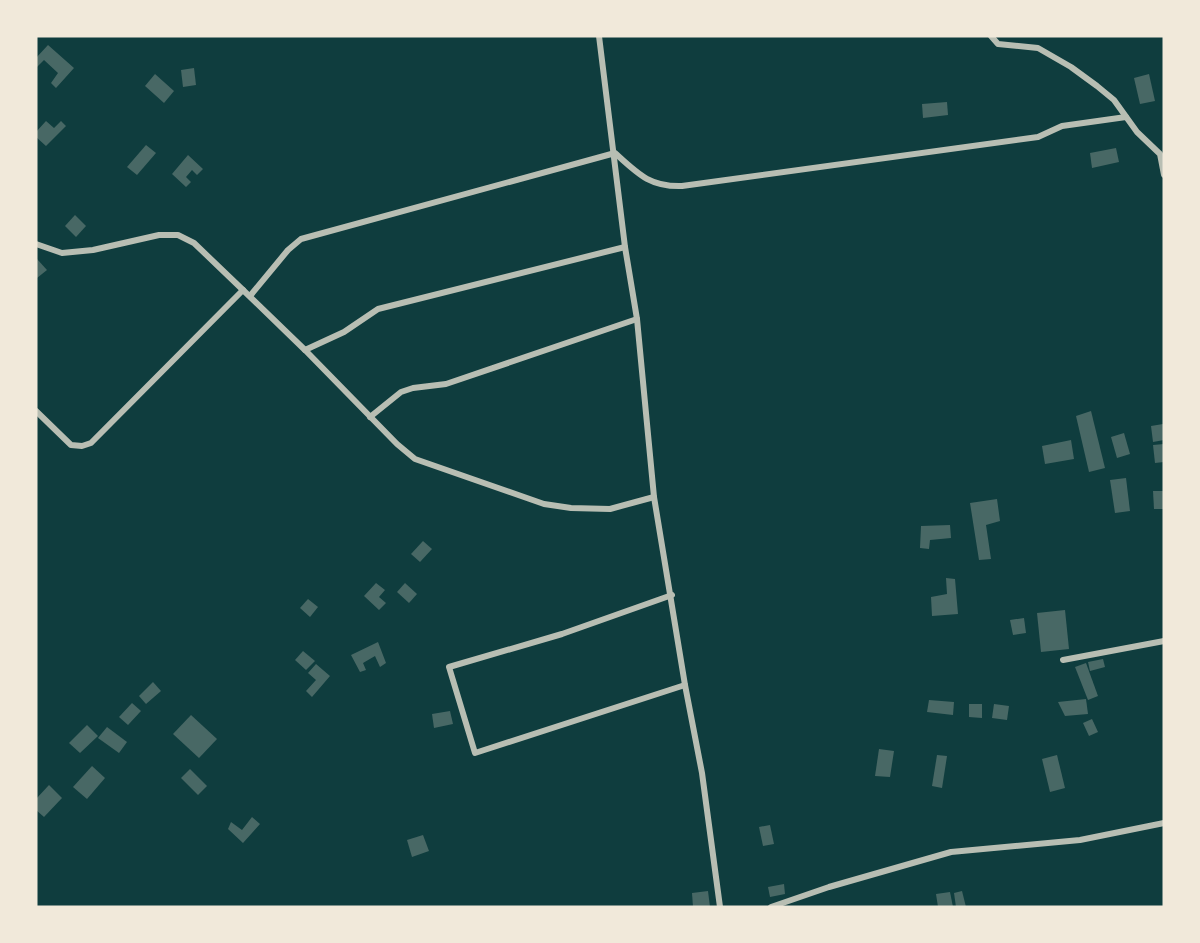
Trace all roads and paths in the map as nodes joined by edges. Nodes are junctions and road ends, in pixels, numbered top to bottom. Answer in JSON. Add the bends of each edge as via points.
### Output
{"nodes":[{"id":1,"x":599,"y":36,"type":"edge"},
{"id":2,"x":991,"y":36,"type":"edge"},
{"id":3,"x":1126,"y":117,"type":"junction"},
{"id":4,"x":615,"y":153,"type":"junction"},
{"id":5,"x":1164,"y":175,"type":"edge"},
{"id":6,"x":36,"y":244,"type":"edge"},
{"id":7,"x":625,"y":247,"type":"junction"},
{"id":8,"x":243,"y":290,"type":"junction"},
{"id":9,"x":250,"y":296,"type":"junction"},
{"id":10,"x":637,"y":319,"type":"junction"},
{"id":11,"x":305,"y":350,"type":"junction"},
{"id":12,"x":36,"y":411,"type":"edge"},
{"id":13,"x":370,"y":417,"type":"junction"},
{"id":14,"x":654,"y":497,"type":"junction"},
{"id":15,"x":672,"y":595,"type":"junction"},
{"id":16,"x":1164,"y":641,"type":"edge"},
{"id":17,"x":1063,"y":660,"type":"dead end"},
{"id":18,"x":685,"y":685,"type":"junction"},
{"id":19,"x":1164,"y":824,"type":"edge"},
{"id":20,"x":720,"y":907,"type":"edge"},
{"id":21,"x":771,"y":907,"type":"edge"}],
"edges":[{"from":1,"to":4,"type":"street"},
{"from":2,"to":3,"type":"street","via":[[998,44],[1046,52],[1097,86]]},
{"from":3,"to":4,"type":"street","via":[[1062,126],[1038,137],[682,186],[664,187],[648,180]]},
{"from":3,"to":5,"type":"street","via":[[1160,154]]},
{"from":4,"to":7,"type":"street"},
{"from":4,"to":9,"type":"street","via":[[301,238]]},
{"from":6,"to":8,"type":"street","via":[[62,253],[178,235],[194,243]]},
{"from":7,"to":10,"type":"street"},
{"from":7,"to":11,"type":"street","via":[[378,309],[344,332]]},
{"from":8,"to":9,"type":"street"},
{"from":8,"to":12,"type":"street","via":[[91,442],[71,445]]},
{"from":9,"to":11,"type":"street"},
{"from":10,"to":13,"type":"street","via":[[446,384],[401,392]]},
{"from":10,"to":14,"type":"street"},
{"from":11,"to":13,"type":"street"},
{"from":13,"to":14,"type":"street","via":[[415,459],[544,504],[610,509]]},
{"from":14,"to":15,"type":"street"},
{"from":15,"to":18,"type":"street"},
{"from":15,"to":18,"type":"street","via":[[562,634],[449,667],[475,753]]},
{"from":16,"to":17,"type":"street"},
{"from":18,"to":20,"type":"street","via":[[702,773]]},
{"from":19,"to":21,"type":"street","via":[[1080,840],[951,852]]}]}
